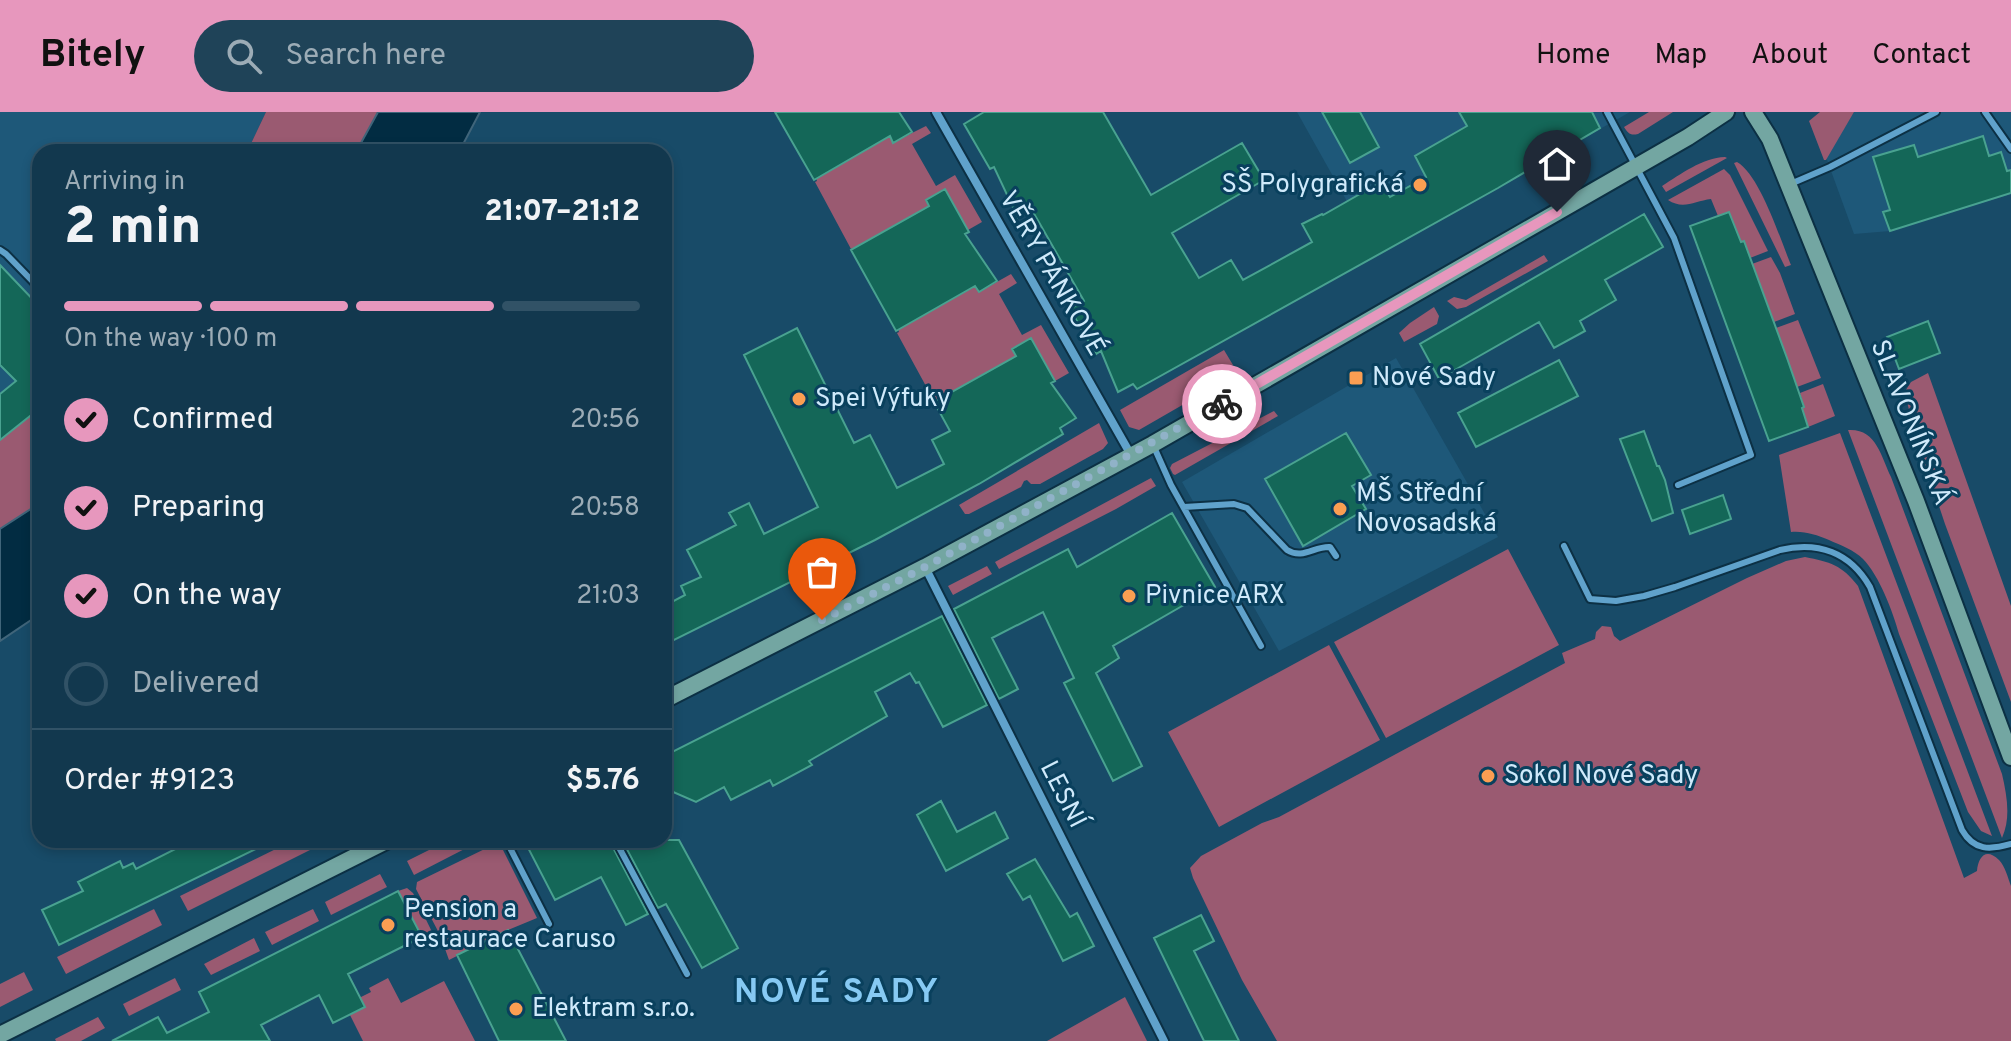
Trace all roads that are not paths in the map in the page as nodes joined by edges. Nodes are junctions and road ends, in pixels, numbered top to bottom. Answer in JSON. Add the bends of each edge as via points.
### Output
{"nodes":[{"id":1,"x":936,"y":112,"type":"edge"},
{"id":2,"x":1607,"y":112,"type":"edge"},
{"id":3,"x":1726,"y":112,"type":"edge"},
{"id":4,"x":1753,"y":112,"type":"edge"},
{"id":5,"x":1936,"y":112,"type":"edge"},
{"id":6,"x":1985,"y":112,"type":"edge"},
{"id":7,"x":2011,"y":149,"type":"edge"},
{"id":8,"x":1635,"y":168,"type":"junction"},
{"id":9,"x":1788,"y":185,"type":"junction"},
{"id":10,"x":0,"y":250,"type":"edge"},
{"id":11,"x":32,"y":281,"type":"edge"},
{"id":12,"x":1153,"y":444,"type":"junction"},
{"id":13,"x":1131,"y":455,"type":"junction"},
{"id":14,"x":1678,"y":485,"type":"dead end"},
{"id":15,"x":1184,"y":507,"type":"junction"},
{"id":16,"x":1564,"y":546,"type":"dead end"},
{"id":17,"x":1336,"y":556,"type":"dead end"},
{"id":18,"x":925,"y":567,"type":"junction"},
{"id":19,"x":1261,"y":646,"type":"dead end"},
{"id":20,"x":672,"y":696,"type":"edge"},
{"id":21,"x":2011,"y":757,"type":"edge"},
{"id":22,"x":2011,"y":844,"type":"edge"},
{"id":23,"x":372,"y":848,"type":"edge"},
{"id":24,"x":510,"y":848,"type":"edge"},
{"id":25,"x":619,"y":848,"type":"edge"},
{"id":26,"x":549,"y":924,"type":"dead end"},
{"id":27,"x":687,"y":974,"type":"dead end"},
{"id":28,"x":0,"y":1035,"type":"edge"},
{"id":29,"x":1164,"y":1041,"type":"edge"}],
"edges":[{"from":1,"to":13,"type":"street","name":"VĚRY PÁNKOVÉ"},
{"from":2,"to":8,"type":"lane"},
{"from":3,"to":8,"type":"main road"},
{"from":4,"to":9,"type":"main road","name":"SLAVONÍNSKÁ"},
{"from":5,"to":9,"type":"lane"},
{"from":6,"to":7,"type":"lane"},
{"from":8,"to":12,"type":"main road"},
{"from":8,"to":14,"type":"lane","via":[[1674,238],[1751,455]]},
{"from":9,"to":21,"type":"main road","name":"SLAVONÍNSKÁ","via":[[1916,501]]},
{"from":10,"to":11,"type":"lane"},
{"from":12,"to":13,"type":"main road"},
{"from":12,"to":15,"type":"lane"},
{"from":13,"to":18,"type":"main road"},
{"from":15,"to":17,"type":"lane","via":[[1247,508],[1294,555],[1330,547]]},
{"from":15,"to":19,"type":"lane"},
{"from":16,"to":22,"type":"lane","via":[[1590,599],[1616,601],[1798,545],[1850,561],[1870,587],[1967,839],[1982,847]]},
{"from":18,"to":20,"type":"main road"},
{"from":18,"to":29,"type":"street","name":"LESNÍ"},
{"from":23,"to":28,"type":"main road"},
{"from":24,"to":26,"type":"lane"},
{"from":25,"to":27,"type":"lane"}]}
